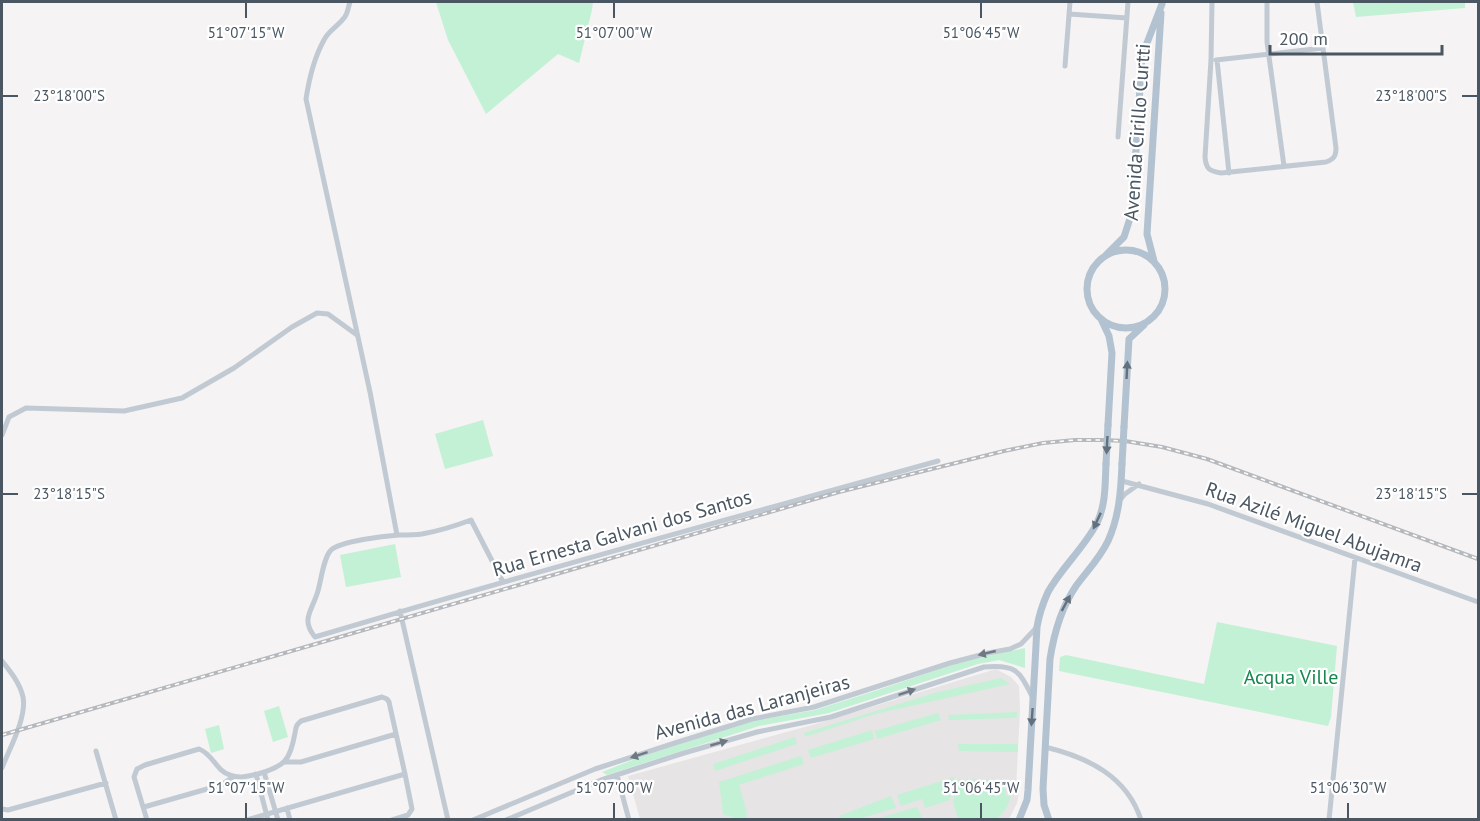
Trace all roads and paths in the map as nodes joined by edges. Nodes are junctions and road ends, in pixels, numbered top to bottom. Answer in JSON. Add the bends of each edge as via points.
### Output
{"nodes":[{"id":1,"x":350,"y":2,"type":"edge"},
{"id":2,"x":1070,"y":2,"type":"edge"},
{"id":3,"x":1128,"y":2,"type":"edge"},
{"id":4,"x":1212,"y":2,"type":"edge"},
{"id":5,"x":1267,"y":2,"type":"edge"},
{"id":6,"x":1317,"y":2,"type":"edge"},
{"id":7,"x":1162,"y":3,"type":"edge"},
{"id":8,"x":1070,"y":14,"type":"junction"},
{"id":9,"x":1127,"y":18,"type":"junction"},
{"id":10,"x":1323,"y":48,"type":"junction"},
{"id":11,"x":1269,"y":54,"type":"junction"},
{"id":12,"x":1214,"y":60,"type":"junction"},
{"id":13,"x":1065,"y":66,"type":"dead end"},
{"id":14,"x":1118,"y":136,"type":"dead end"},
{"id":15,"x":1284,"y":166,"type":"junction"},
{"id":16,"x":1229,"y":173,"type":"junction"},
{"id":17,"x":1106,"y":255,"type":"junction"},
{"id":18,"x":1154,"y":261,"type":"junction"},
{"id":19,"x":1101,"y":319,"type":"junction"},
{"id":20,"x":1148,"y":321,"type":"junction"},
{"id":21,"x":357,"y":335,"type":"junction"},
{"id":22,"x":2,"y":435,"type":"edge"},
{"id":23,"x":938,"y":461,"type":"dead end"},
{"id":24,"x":1122,"y":481,"type":"junction"},
{"id":25,"x":1138,"y":484,"type":"junction"},
{"id":26,"x":1120,"y":500,"type":"junction"},
{"id":27,"x":397,"y":535,"type":"junction"},
{"id":28,"x":1355,"y":558,"type":"junction"},
{"id":29,"x":503,"y":582,"type":"junction"},
{"id":30,"x":1479,"y":602,"type":"edge"},
{"id":31,"x":400,"y":611,"type":"junction"},
{"id":32,"x":1037,"y":627,"type":"junction"},
{"id":33,"x":2,"y":661,"type":"edge"},
{"id":34,"x":1033,"y":698,"type":"junction"},
{"id":35,"x":396,"y":734,"type":"junction"},
{"id":36,"x":1045,"y":747,"type":"junction"},
{"id":37,"x":96,"y":751,"type":"dead end"},
{"id":38,"x":284,"y":762,"type":"junction"},
{"id":39,"x":2,"y":768,"type":"edge"},
{"id":40,"x":264,"y":772,"type":"junction"},
{"id":41,"x":256,"y":774,"type":"junction"},
{"id":42,"x":405,"y":774,"type":"junction"},
{"id":43,"x":617,"y":775,"type":"junction"},
{"id":44,"x":233,"y":777,"type":"junction"},
{"id":45,"x":106,"y":783,"type":"junction"},
{"id":46,"x":144,"y":807,"type":"junction"},
{"id":47,"x":287,"y":808,"type":"junction"},
{"id":48,"x":2,"y":809,"type":"edge"},
{"id":49,"x":276,"y":812,"type":"junction"},
{"id":50,"x":268,"y":817,"type":"edge"},
{"id":51,"x":256,"y":818,"type":"edge"},
{"id":52,"x":116,"y":819,"type":"edge"},
{"id":53,"x":147,"y":819,"type":"edge"},
{"id":54,"x":247,"y":819,"type":"edge"},
{"id":55,"x":278,"y":819,"type":"edge"},
{"id":56,"x":290,"y":819,"type":"edge"},
{"id":57,"x":392,"y":819,"type":"edge"},
{"id":58,"x":447,"y":819,"type":"edge"},
{"id":59,"x":473,"y":819,"type":"edge"},
{"id":60,"x":506,"y":819,"type":"edge"},
{"id":61,"x":629,"y":819,"type":"edge"},
{"id":62,"x":1019,"y":819,"type":"edge"},
{"id":63,"x":1049,"y":819,"type":"edge"},
{"id":64,"x":1141,"y":819,"type":"edge"},
{"id":65,"x":1329,"y":819,"type":"edge"}],
"edges":[{"from":1,"to":21,"type":"street","via":[[344,19],[324,39],[308,81],[306,99]]},
{"from":2,"to":8,"type":"street"},
{"from":3,"to":9,"type":"street"},
{"from":4,"to":12,"type":"street"},
{"from":5,"to":11,"type":"street"},
{"from":6,"to":10,"type":"street"},
{"from":7,"to":17,"type":"main road","name":"Avenida Cirillo Curtti","via":[[1142,56],[1132,212],[1124,237]]},
{"from":7,"to":18,"type":"main road","name":"Avenida Cirillo Curtti","via":[[1147,234]]},
{"from":8,"to":9,"type":"street"},
{"from":8,"to":13,"type":"street"},
{"from":9,"to":14,"type":"street"},
{"from":10,"to":11,"type":"street"},
{"from":10,"to":15,"type":"street","via":[[1336,155],[1326,162]]},
{"from":11,"to":12,"type":"street"},
{"from":11,"to":15,"type":"street"},
{"from":12,"to":16,"type":"street"},
{"from":12,"to":16,"type":"street","via":[[1206,165],[1214,172]]},
{"from":15,"to":16,"type":"street"},
{"from":17,"to":18,"type":"main road","via":[[1130,250]]},
{"from":17,"to":19,"type":"main road","via":[[1096,263],[1086,286],[1092,309]]},
{"from":18,"to":20,"type":"main road","via":[[1162,272],[1164,298]]},
{"from":19,"to":20,"type":"main road","via":[[1125,328]]},
{"from":19,"to":32,"type":"main road","one_way":true,"bridge":true,"via":[[1112,353],[1105,499],[1087,539],[1048,591]]},
{"from":24,"to":20,"type":"main road","one_way":true,"bridge":true,"via":[[1129,339]]},
{"from":21,"to":22,"type":"street","via":[[328,314],[317,313],[182,398],[124,411],[27,408],[9,417]]},
{"from":21,"to":27,"type":"street"},
{"from":23,"to":29,"type":"street","name":"Rua Ernesta Galvani dos Santos"},
{"from":24,"to":25,"type":"street","name":"Rua Azilé Miguel Abujamra"},
{"from":24,"to":26,"type":"main road"},
{"from":25,"to":26,"type":"street"},
{"from":25,"to":28,"type":"street","name":"Rua Azilé Miguel Abujamra","via":[[1208,504]]},
{"from":36,"to":26,"type":"main road","one_way":true,"via":[[1054,633],[1075,587],[1107,542]]},
{"from":27,"to":29,"type":"street","via":[[440,531],[471,520]]},
{"from":27,"to":31,"type":"street","name":"Rua Ernesta Galvani dos Santos","via":[[331,550],[308,628],[315,637]]},
{"from":28,"to":30,"type":"street","name":"Rua Azilé Miguel Abujamra"},
{"from":28,"to":65,"type":"street"},
{"from":29,"to":31,"type":"street","name":"Rua Ernesta Galvani dos Santos"},
{"from":31,"to":58,"type":"street"},
{"from":32,"to":34,"type":"main road"},
{"from":32,"to":59,"type":"street","name":"Avenida das Laranjeiras","one_way":true,"via":[[1021,644],[1010,649],[675,743]]},
{"from":33,"to":39,"type":"street","via":[[15,677],[23,696],[24,713]]},
{"from":43,"to":34,"type":"street","name":"Avenida das Laranjeiras","one_way":true,"via":[[758,732],[831,717],[984,667],[1001,665],[1022,675]]},
{"from":34,"to":62,"type":"main road","one_way":true,"via":[[1027,800]]},
{"from":35,"to":38,"type":"street","via":[[301,762]]},
{"from":35,"to":38,"type":"street","via":[[389,702],[382,697],[301,721]]},
{"from":35,"to":42,"type":"street"},
{"from":36,"to":63,"type":"main road","via":[[1043,789]]},
{"from":36,"to":64,"type":"street","via":[[1083,759],[1113,777],[1127,792]]},
{"from":37,"to":45,"type":"street"},
{"from":38,"to":40,"type":"street"},
{"from":40,"to":41,"type":"street"},
{"from":40,"to":49,"type":"street"},
{"from":41,"to":44,"type":"street"},
{"from":41,"to":50,"type":"street"},
{"from":42,"to":47,"type":"street"},
{"from":42,"to":57,"type":"street","via":[[412,808],[408,815]]},
{"from":43,"to":60,"type":"street","name":"Avenida das Laranjeiras"},
{"from":43,"to":61,"type":"street"},
{"from":44,"to":46,"type":"street","via":[[221,785]]},
{"from":44,"to":46,"type":"street","via":[[199,749],[145,765],[137,769],[134,777]]},
{"from":45,"to":48,"type":"street"},
{"from":45,"to":52,"type":"street"},
{"from":46,"to":53,"type":"street"},
{"from":47,"to":49,"type":"street"},
{"from":47,"to":56,"type":"street"},
{"from":49,"to":50,"type":"street"},
{"from":49,"to":55,"type":"street"},
{"from":50,"to":51,"type":"street"},
{"from":51,"to":54,"type":"street"}]}
